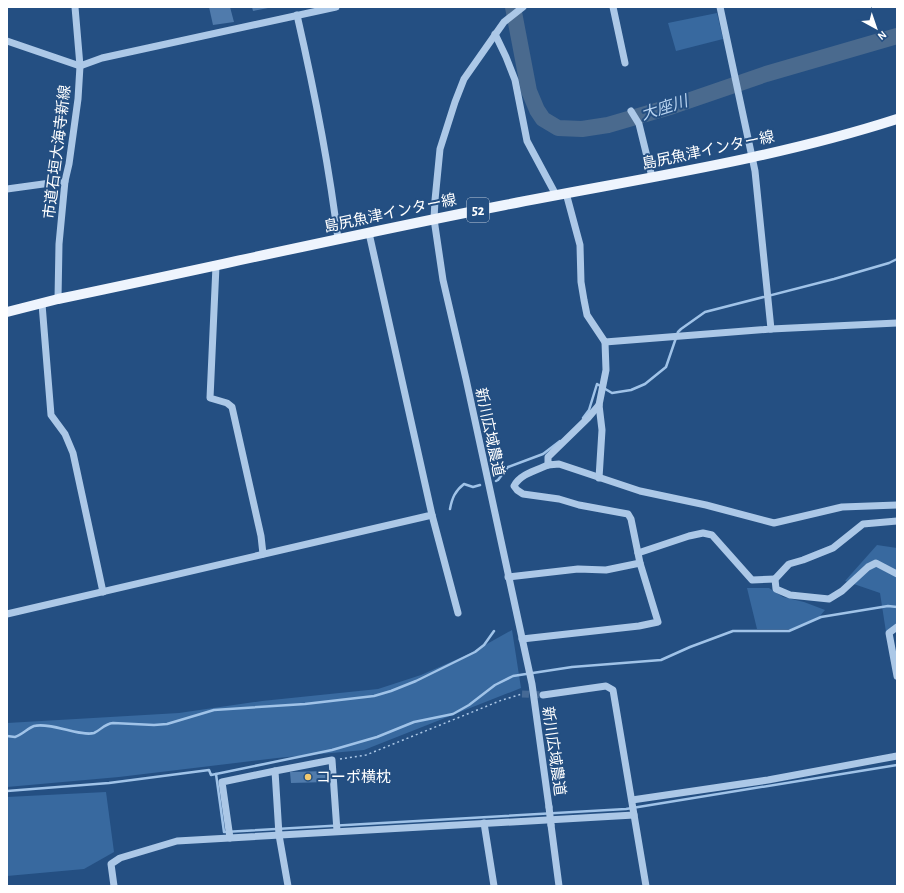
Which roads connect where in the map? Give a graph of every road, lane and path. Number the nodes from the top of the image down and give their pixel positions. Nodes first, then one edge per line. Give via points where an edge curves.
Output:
1 (76, 7) edge
2 (336, 7) edge
3 (523, 7) edge
4 (613, 7) edge
5 (720, 7) edge
6 (297, 15) junction
7 (495, 34) junction
8 (7, 41) edge
9 (625, 63) dead end
10 (80, 66) junction
11 (631, 111) dead end
12 (897, 119) edge
13 (752, 156) junction
14 (652, 177) junction
15 (65, 181) junction
16 (7, 189) edge
17 (561, 194) junction
18 (434, 219) junction
19 (369, 233) junction
20 (338, 239) junction
21 (216, 266) junction
22 (58, 299) junction
23 (42, 304) junction
24 (7, 312) edge
25 (897, 323) edge
26 (771, 329) junction
27 (605, 342) junction
28 (599, 405) junction
29 (548, 465) junction
30 (599, 478) junction
31 (897, 505) edge
32 (432, 515) junction
33 (897, 521) edge
34 (638, 553) junction
35 (263, 554) junction
36 (640, 563) junction
37 (897, 574) edge
38 (508, 577) junction
39 (775, 579) junction
40 (103, 592) junction
41 (458, 612) dead end
42 (7, 614) edge
43 (897, 627) edge
44 (522, 639) junction
45 (897, 676) edge
46 (522, 694) tunnel mouth
47 (543, 694) tunnel mouth
48 (897, 756) edge
49 (332, 760) junction
50 (275, 771) junction
51 (632, 800) junction
52 (634, 814) junction
53 (484, 823) junction
54 (337, 828) junction
55 (279, 832) junction
56 (230, 838) junction
57 (114, 886) edge
58 (288, 886) edge
59 (494, 886) edge
60 (559, 886) edge
61 (646, 886) edge

1 - 10 street, 市道石垣大海寺新線
2 - 6 street
3 - 7 street, 新川広域農道 via 504,22
4 - 9 street
5 - 13 street
6 - 10 street via 102,58
6 - 20 street via 326,156
7 - 17 street via 515,80 527,141
7 - 18 street, 新川広域農道 via 464,79 455,102 440,149
8 - 10 street
10 - 15 street, 市道石垣大海寺新線 via 78,99
11 - 14 street via 639,124
12 - 13 main road, 島尻魚津インター線 / 52 via 816,142
13 - 14 main road, 島尻魚津インター線 / 52
13 - 26 street
14 - 17 main road, 島尻魚津インター線 / 52
15 - 16 street
15 - 22 street, 市道石垣大海寺新線 via 59,244
17 - 18 main road, 島尻魚津インター線 / 52
17 - 27 street via 580,245 581,282 588,315
18 - 19 main road, 島尻魚津インター線 / 52
18 - 38 street, 新川広域農道 via 443,280
19 - 20 main road, 島尻魚津インター線 / 52
19 - 32 street
20 - 21 main road, 島尻魚津インター線 / 52
21 - 22 main road, 島尻魚津インター線 / 52
21 - 35 street via 210,398 232,407
22 - 23 main road, 島尻魚津インター線 / 52
23 - 24 main road, 島尻魚津インター線 / 52
23 - 40 street via 51,415 65,434 73,453
25 - 26 street
26 - 27 street
27 - 28 street via 606,370
28 - 29 street via 548,457
28 - 30 street via 602,430
29 - 30 street via 559,464
29 - 34 street via 522,477 514,486 524,494 628,514
30 - 31 street via 640,491 774,523 842,507
32 - 35 street
32 - 41 street
33 - 39 street via 863,524 833,548 789,564
34 - 36 street
34 - 39 street via 703,533 712,535 752,580
35 - 40 street
36 - 38 street via 606,570 578,569
36 - 44 street via 658,622
37 - 39 street via 876,563 828,599 790,595 776,589
38 - 44 street, 新川広域農道
40 - 42 street
43 - 45 street via 889,632
44 - 60 street, 新川広域農道, bridge via 531,680
46 - 49 path via 366,755
47 - 51 street via 606,686 613,690
48 - 51 street via 768,780
49 - 50 street
49 - 54 street
50 - 55 street
50 - 56 street via 222,782
51 - 52 street
52 - 53 street
52 - 61 street
53 - 54 street
53 - 59 street
54 - 55 street
55 - 56 street
55 - 58 street
56 - 57 street via 177,841 120,858 111,864

